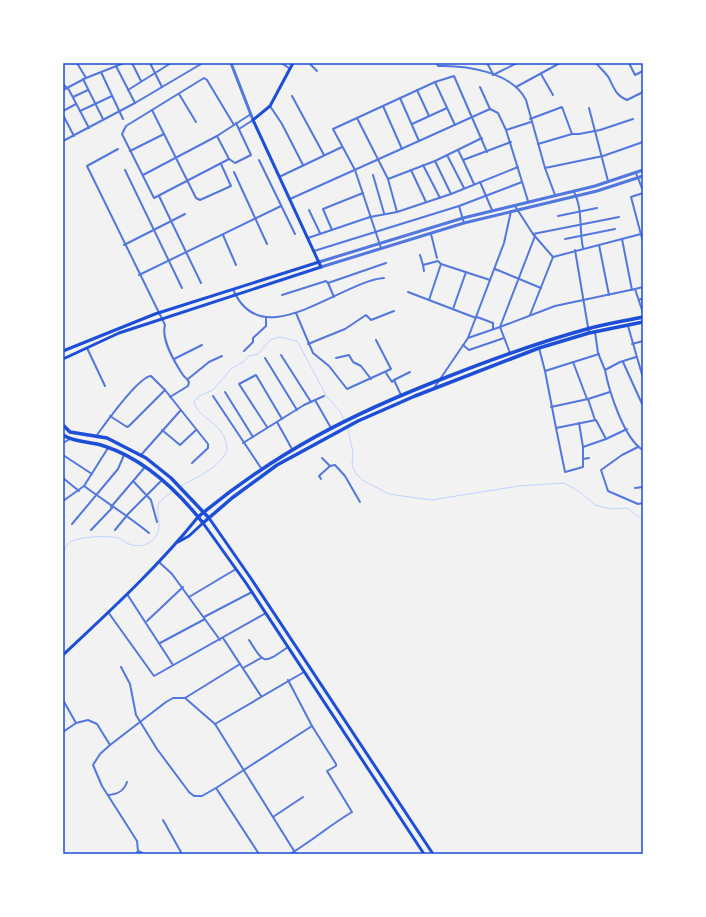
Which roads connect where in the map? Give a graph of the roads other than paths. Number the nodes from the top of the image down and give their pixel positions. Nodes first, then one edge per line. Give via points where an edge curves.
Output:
1 (77, 63) edge
2 (122, 63) edge
3 (132, 63) edge
4 (150, 63) edge
5 (171, 63) edge
6 (231, 63) edge
7 (281, 63) edge
8 (293, 63) edge
9 (309, 63) edge
10 (437, 63) edge
11 (459, 63) edge
12 (487, 63) edge
13 (517, 63) edge
14 (560, 63) edge
15 (596, 63) edge
16 (629, 63) edge
17 (167, 64) edge
18 (201, 64) edge
19 (116, 66) junction
20 (459, 66) junction
21 (289, 68) junction
22 (317, 71) dead end
23 (643, 71) edge
24 (101, 72) junction
25 (154, 73) junction
26 (541, 74) junction
27 (494, 75) junction
28 (84, 79) junction
29 (141, 81) junction
30 (435, 82) junction
31 (63, 84) edge
32 (162, 87) junction
33 (480, 87) dead end
34 (516, 87) junction
35 (66, 89) junction
36 (63, 90) edge
37 (89, 90) junction
38 (128, 90) junction
39 (417, 90) junction
40 (643, 92) edge
41 (179, 94) junction
42 (553, 95) dead end
43 (112, 96) junction
44 (292, 96) dead end
45 (73, 97) junction
46 (400, 98) junction
47 (135, 103) junction
48 (76, 104) junction
49 (96, 104) junction
50 (270, 106) junction
51 (383, 106) junction
52 (447, 108) junction
53 (589, 108) dead end
54 (490, 109) junction
55 (152, 110) junction
56 (63, 111) edge
57 (80, 111) junction
58 (120, 111) junction
59 (251, 114) junction
60 (63, 115) edge
61 (429, 116) junction
62 (472, 116) junction
63 (357, 118) junction
64 (633, 119) dead end
65 (103, 120) junction
66 (123, 120) dead end
67 (253, 120) junction
68 (531, 120) junction
69 (196, 122) dead end
70 (235, 124) junction
71 (412, 124) junction
72 (455, 125) junction
73 (89, 128) junction
74 (239, 129) junction
75 (506, 130) junction
76 (596, 130) junction
77 (164, 134) junction
78 (572, 134) junction
79 (74, 136) junction
80 (216, 136) junction
81 (482, 138) junction
82 (419, 141) junction
83 (63, 142) edge
84 (511, 142) junction
85 (643, 142) edge
86 (538, 144) junction
87 (342, 147) junction
88 (403, 149) junction
89 (118, 150) dead end
90 (458, 150) junction
91 (130, 151) junction
92 (487, 152) junction
93 (324, 155) junction
94 (447, 155) junction
95 (176, 156) junction
96 (603, 156) junction
97 (229, 159) junction
98 (378, 159) junction
99 (259, 160) dead end
100 (464, 160) junction
101 (435, 161) junction
102 (221, 164) junction
103 (303, 165) junction
104 (423, 166) junction
105 (518, 167) junction
106 (544, 168) junction
107 (125, 170) dead end
108 (354, 170) junction
109 (411, 170) junction
110 (643, 170) edge
111 (234, 172) dead end
112 (636, 173) junction
113 (142, 175) junction
114 (372, 175) dead end
115 (643, 176) edge
116 (279, 177) junction
117 (639, 177) junction
118 (388, 179) junction
119 (188, 180) junction
120 (480, 182) junction
121 (522, 182) junction
122 (608, 182) junction
123 (474, 184) junction
124 (464, 188) junction
125 (573, 191) junction
126 (643, 192) edge
127 (363, 193) junction
128 (451, 194) junction
129 (555, 195) junction
130 (159, 196) junction
131 (486, 196) junction
132 (576, 196) junction
133 (440, 198) junction
134 (290, 199) junction
135 (528, 201) junction
136 (426, 202) junction
137 (514, 205) junction
138 (281, 206) junction
139 (459, 206) junction
140 (596, 208) dead end
141 (309, 210) dead end
142 (492, 210) junction
143 (517, 210) junction
144 (512, 211) junction
145 (397, 212) junction
146 (579, 212) junction
147 (384, 213) junction
148 (185, 214) dead end
149 (558, 216) dead end
150 (370, 217) junction
151 (618, 217) dead end
152 (255, 218) junction
153 (463, 218) junction
154 (172, 220) junction
155 (464, 223) junction
156 (582, 224) junction
157 (615, 229) dead end
158 (153, 230) junction
159 (332, 230) junction
160 (375, 231) junction
161 (320, 233) junction
162 (295, 234) dead end
163 (431, 234) junction
164 (640, 234) junction
165 (223, 235) junction
166 (534, 235) junction
167 (401, 236) junction
168 (581, 236) junction
169 (308, 238) junction
170 (565, 239) dead end
171 (622, 239) junction
172 (402, 242) junction
173 (643, 242) edge
174 (379, 243) junction
175 (267, 244) dead end
176 (124, 245) junction
177 (599, 245) junction
178 (381, 248) junction
179 (583, 248) junction
180 (575, 250) junction
181 (314, 251) junction
182 (186, 253) junction
183 (420, 255) dead end
184 (437, 258) dead end
185 (553, 258) junction
186 (168, 261) junction
187 (319, 262) junction
188 (386, 263) dead end
189 (441, 264) junction
190 (236, 265) dead end
191 (423, 266) junction
192 (321, 267) junction
193 (495, 269) junction
194 (424, 271) dead end
195 (466, 272) junction
196 (139, 275) junction
197 (384, 278) dead end
198 (518, 279) junction
199 (490, 280) junction
200 (201, 283) dead end
201 (328, 283) junction
202 (643, 286) edge
203 (182, 288) dead end
204 (233, 288) junction
205 (541, 288) junction
206 (634, 290) junction
207 (408, 292) dead end
208 (235, 293) junction
209 (282, 295) dead end
210 (609, 295) junction
211 (334, 297) junction
212 (643, 298) edge
213 (429, 300) junction
214 (585, 300) junction
215 (639, 300) junction
216 (453, 309) junction
217 (394, 311) dead end
218 (159, 312) junction
219 (643, 312) edge
220 (296, 313) junction
221 (530, 315) junction
222 (266, 317) junction
223 (643, 317) edge
224 (161, 318) junction
225 (476, 318) junction
226 (643, 322) edge
227 (627, 325) junction
228 (500, 327) junction
229 (589, 328) junction
230 (492, 329) junction
231 (595, 332) junction
232 (590, 333) junction
233 (468, 338) junction
234 (504, 338) junction
235 (376, 340) dead end
236 (643, 341) edge
237 (308, 344) junction
238 (632, 344) junction
239 (202, 345) dead end
240 (463, 345) junction
241 (87, 347) junction
242 (539, 348) junction
243 (63, 351) edge
244 (244, 351) dead end
245 (510, 353) junction
246 (281, 354) dead end
247 (599, 354) junction
248 (222, 356) dead end
249 (636, 357) junction
250 (265, 358) dead end
251 (336, 358) dead end
252 (63, 359) edge
253 (174, 359) junction
254 (573, 362) junction
255 (623, 362) junction
256 (605, 370) junction
257 (545, 371) junction
258 (410, 372) dead end
259 (386, 373) junction
260 (643, 378) edge
261 (188, 379) junction
262 (371, 379) junction
263 (394, 380) junction
264 (439, 380) junction
265 (105, 386) dead end
266 (433, 389) junction
267 (165, 390) junction
268 (610, 391) junction
269 (225, 392) dead end
270 (401, 395) junction
271 (213, 396) dead end
272 (324, 396) dead end
273 (170, 397) junction
274 (588, 399) junction
275 (315, 400) junction
276 (311, 402) junction
277 (643, 406) edge
278 (551, 407) junction
279 (297, 410) junction
280 (181, 411) junction
281 (110, 416) junction
282 (282, 419) junction
283 (595, 420) junction
284 (277, 422) junction
285 (579, 423) junction
286 (63, 425) edge
287 (267, 428) junction
288 (331, 428) junction
289 (556, 428) junction
290 (627, 429) junction
291 (162, 430) junction
292 (196, 430) junction
293 (63, 435) edge
294 (97, 436) junction
295 (253, 437) junction
296 (70, 438) junction
297 (606, 439) junction
298 (63, 443) edge
299 (243, 443) junction
300 (109, 447) junction
301 (583, 447) junction
302 (638, 447) junction
303 (292, 449) junction
304 (643, 450) edge
305 (125, 454) junction
306 (63, 455) edge
307 (141, 455) junction
308 (322, 458) dead end
309 (589, 458) dead end
310 (583, 459) junction
311 (192, 463) dead end
312 (145, 466) junction
313 (330, 466) junction
314 (261, 468) junction
315 (92, 474) junction
316 (63, 478) edge
317 (321, 479) dead end
318 (162, 480) junction
319 (133, 481) junction
320 (84, 486) junction
321 (643, 487) edge
322 (635, 488) dead end
323 (79, 491) junction
324 (148, 495) junction
325 (96, 496) junction
326 (63, 501) edge
327 (360, 502) dead end
328 (643, 503) edge
329 (112, 507) junction
330 (204, 512) junction
331 (127, 516) junction
332 (198, 517) junction
333 (209, 518) junction
334 (157, 522) dead end
335 (203, 523) junction
336 (72, 524) dead end
337 (91, 530) dead end
338 (115, 530) dead end
339 (149, 533) dead end
340 (178, 542) junction
341 (159, 562) junction
342 (236, 569) junction
343 (182, 587) junction
344 (252, 592) junction
345 (127, 594) junction
346 (189, 596) junction
347 (108, 612) junction
348 (266, 613) junction
349 (205, 618) junction
350 (146, 621) junction
351 (223, 638) junction
352 (220, 640) junction
353 (249, 640) dead end
354 (160, 643) junction
355 (288, 647) junction
356 (63, 656) edge
357 (261, 658) junction
358 (240, 664) junction
359 (173, 665) junction
360 (122, 667) dead end
361 (243, 668) junction
362 (304, 672) junction
363 (288, 680) junction
364 (261, 696) junction
365 (186, 698) junction
366 (63, 700) edge
367 (141, 722) junction
368 (76, 723) junction
369 (215, 724) junction
370 (312, 726) junction
371 (63, 732) edge
372 (110, 744) junction
373 (245, 770) junction
374 (127, 782) dead end
375 (216, 788) junction
376 (109, 796) junction
377 (303, 797) dead end
378 (273, 817) junction
379 (163, 820) dead end
380 (138, 851) junction
381 (295, 853) edge
382 (136, 854) edge
383 (145, 854) edge
384 (182, 854) edge
385 (259, 854) edge
386 (290, 854) edge
387 (424, 854) edge
388 (433, 854) edge

1 - 28 street
2 - 19 street
3 - 29 street
4 - 25 street
5 - 17 street
6 - 59 street
7 - 21 street
8 - 21 main road
9 - 22 street
10 - 20 street via 438,66
11 - 20 street
12 - 27 street
13 - 27 street
14 - 26 street
15 - 40 street via 621,98 627,100
16 - 23 street via 635,75
17 - 25 street
18 - 32 street
19 - 24 street
19 - 38 street
20 - 27 street via 484,70
21 - 50 main road
24 - 28 street
24 - 43 street
25 - 29 street
25 - 32 street
26 - 34 street
26 - 42 street
27 - 34 street
28 - 35 street
28 - 37 street
29 - 38 street
30 - 39 street
30 - 52 street
30 - 62 street via 455,77
31 - 35 street
32 - 47 street
33 - 54 street
34 - 68 street via 523,93
35 - 36 street
35 - 45 street
37 - 45 street
37 - 49 street
38 - 47 street
39 - 46 street
39 - 61 street
41 - 55 street
41 - 69 street
41 - 70 street via 205,79
43 - 49 street
43 - 58 street
44 - 93 street
45 - 48 street
46 - 51 street
46 - 71 street
47 - 58 street
48 - 56 street
48 - 57 street
49 - 57 street
49 - 65 street
50 - 67 main road
50 - 103 street
51 - 63 street
51 - 88 street
52 - 61 street
52 - 72 street
53 - 76 street
54 - 62 street
54 - 75 street via 498,113
55 - 77 street
55 - 91 street via 123,129 122,134
57 - 73 street
58 - 65 street
58 - 66 street
59 - 67 street
59 - 70 street
60 - 79 street
61 - 71 street
62 - 72 street
62 - 81 street
63 - 87 street via 333,129
63 - 98 street
64 - 76 street
65 - 73 street
67 - 74 street
67 - 116 main road
68 - 75 street
68 - 78 street via 562,107
68 - 86 street
70 - 74 street
70 - 80 street
71 - 82 street
72 - 82 street
73 - 79 street
74 - 97 street via 251,155 235,164
75 - 84 street
76 - 78 street
76 - 96 street
77 - 91 street
77 - 95 street
78 - 86 street
79 - 83 street
80 - 95 street
80 - 97 street
81 - 90 street
81 - 92 street
82 - 88 street
84 - 92 street
84 - 105 street
85 - 96 street
86 - 106 street
87 - 93 street
87 - 108 street
88 - 98 street
89 - 176 street via 87,166
90 - 94 street
90 - 100 street
91 - 113 street
92 - 100 street
93 - 103 street
94 - 101 street
94 - 124 street
95 - 113 street
95 - 119 street
96 - 106 street
96 - 122 street
97 - 102 street
98 - 108 street
98 - 118 street
99 - 138 street
100 - 123 street
101 - 104 street
101 - 128 street
102 - 119 street
102 - 119 street via 231,186 200,200 196,198
103 - 116 street
104 - 109 street
104 - 133 street
105 - 120 street
105 - 121 street
106 - 129 street
107 - 158 street
108 - 127 street
108 - 134 street
109 - 118 street
109 - 136 street
110 - 112 street
111 - 152 street
112 - 117 street
112 - 122 street
113 - 130 street via 153,197
114 - 147 street
115 - 117 street
116 - 134 main road
117 - 126 street
117 - 132 street
118 - 145 street
119 - 130 street
120 - 123 street
120 - 131 street
121 - 131 street
121 - 135 street
122 - 125 street
123 - 124 street
124 - 128 street
125 - 129 street
125 - 132 street
126 - 164 street via 631,198
127 - 150 street
127 - 159 street via 323,209
128 - 133 street
129 - 135 street
130 - 154 street
131 - 139 street
131 - 142 street
132 - 143 street
132 - 146 street
133 - 136 street
134 - 169 main road
135 - 137 street
136 - 145 street
137 - 142 street
137 - 143 street
138 - 152 street
138 - 162 street
139 - 153 street
139 - 160 street
140 - 146 street
141 - 161 street
142 - 153 street
143 - 144 street
143 - 166 street
144 - 155 street
144 - 193 street
145 - 147 street
146 - 149 street
146 - 156 street
147 - 150 street
148 - 154 street
150 - 159 street
150 - 160 street
151 - 156 street
152 - 165 street
152 - 175 street
153 - 155 street
153 - 167 street
154 - 158 street
154 - 182 street
155 - 163 street
156 - 166 street
156 - 168 street
157 - 168 street
158 - 176 street
158 - 186 street
159 - 161 street
160 - 174 street
160 - 181 street
161 - 169 street
163 - 172 street
163 - 184 street
164 - 171 street
164 - 173 street
165 - 182 street
165 - 190 street
166 - 185 street
166 - 198 street
167 - 172 street
167 - 174 street
168 - 170 street
168 - 179 street
169 - 181 main road
171 - 177 street
171 - 206 street
172 - 178 street
174 - 178 street
174 - 187 street
176 - 196 street
177 - 179 street
177 - 210 street
178 - 192 street
179 - 180 street
180 - 185 street
180 - 214 street
181 - 187 main road
182 - 186 street
182 - 200 street
183 - 191 street
185 - 205 street
186 - 196 street
186 - 203 street
187 - 192 main road
187 - 204 main road
188 - 201 street
189 - 191 street via 438,262
189 - 195 street
189 - 213 street
191 - 194 street
192 - 208 main road
193 - 198 street
193 - 199 street
195 - 199 street
195 - 216 street
196 - 218 street
197 - 211 street
198 - 205 street
198 - 228 street
199 - 225 street
201 - 209 street via 326,280
201 - 211 street
202 - 206 street
204 - 208 street
204 - 218 main road
205 - 221 street
206 - 210 street
206 - 215 street
207 - 213 street
208 - 222 street via 253,314
208 - 224 main road
210 - 214 street
211 - 220 street
212 - 215 street
213 - 216 street
214 - 221 street via 555,306
214 - 229 street
215 - 219 street
216 - 225 street
217 - 237 street via 371,320 366,315 341,331
218 - 224 street
218 - 243 main road
220 - 222 street
220 - 237 street
221 - 228 street
222 - 244 street via 266,326
223 - 229 main road
224 - 241 main road
224 - 253 street via 164,325 163,334
225 - 230 street via 493,324
225 - 233 street
226 - 227 main road
227 - 231 main road
227 - 238 street
228 - 230 street
228 - 234 street
229 - 232 street
229 - 245 main road
230 - 233 street
231 - 232 main road
231 - 247 street
232 - 242 main road
233 - 240 street
234 - 240 street via 469,350
234 - 245 street
235 - 259 street via 391,369
236 - 238 street
237 - 262 street via 313,353 329,366 347,389
238 - 249 street
239 - 253 street
240 - 264 street
241 - 252 main road
241 - 265 street
242 - 257 street
242 - 266 main road
245 - 264 main road
246 - 276 street
247 - 254 street
247 - 256 street
248 - 261 street via 209,362
249 - 255 street
249 - 260 street
250 - 279 street
251 - 262 street via 349,355
253 - 261 street via 184,377
254 - 257 street
254 - 274 street
255 - 256 street
255 - 277 street
256 - 268 street
257 - 278 street
258 - 263 street
259 - 262 street
259 - 263 street via 392,382
261 - 273 street via 188,386
263 - 270 street
264 - 266 street
264 - 270 main road
266 - 333 main road via 358,421 277,464
267 - 273 street
267 - 281 street via 129,426
267 - 281 street via 151,376 147,377
268 - 274 street
268 - 290 street
269 - 295 street
270 - 288 main road
271 - 299 street
272 - 275 street
273 - 280 street
274 - 278 street
274 - 283 street
275 - 276 street
275 - 288 street
276 - 279 street
278 - 289 street
279 - 282 street
280 - 291 street
280 - 292 street
281 - 294 street
282 - 284 street
282 - 287 street via 256,375 239,384
283 - 285 street
283 - 297 street
284 - 287 street
284 - 303 street
285 - 289 street
285 - 301 street
286 - 294 main road via 70,432
287 - 295 street
288 - 303 main road
289 - 310 street via 565,472 583,467
290 - 297 street
290 - 302 street
291 - 292 street via 180,445
291 - 307 street
292 - 311 street via 209,446
293 - 296 main road
294 - 307 main road via 128,447
295 - 299 street
296 - 298 street
296 - 300 main road
297 - 301 street
299 - 314 street
300 - 305 main road
300 - 315 street
301 - 310 street
302 - 304 street
302 - 328 street via 601,470 608,491 638,504
303 - 314 main road
305 - 312 main road
305 - 325 street via 118,469
306 - 315 street
307 - 330 main road via 178,485
308 - 313 street
309 - 310 street
312 - 318 main road
312 - 319 street
313 - 317 street via 319,476
313 - 327 street via 335,465 339,468
314 - 330 main road
315 - 320 street
316 - 323 street
318 - 324 street
318 - 332 main road
319 - 324 street
319 - 329 street
320 - 323 street
320 - 325 street
321 - 322 street
323 - 326 street
324 - 331 street
324 - 334 street
325 - 329 street
325 - 336 street
329 - 331 street
329 - 337 street
330 - 332 main road
330 - 333 main road
331 - 338 street
331 - 339 street
332 - 335 main road
332 - 340 main road
333 - 335 main road
333 - 388 main road
335 - 340 main road
335 - 342 main road
340 - 341 main road
341 - 343 street
341 - 345 main road
342 - 344 main road
342 - 346 street
343 - 346 street
343 - 350 street
344 - 348 main road
344 - 349 street
345 - 347 main road
345 - 350 street
346 - 349 street
347 - 356 main road
347 - 359 street via 154,676
348 - 351 street
348 - 355 main road
349 - 352 street
349 - 354 street
350 - 354 street
351 - 352 street
351 - 358 street
352 - 359 street
353 - 357 street
354 - 359 street
355 - 357 street via 268,660
355 - 362 main road
357 - 361 street
358 - 361 street
358 - 365 street
360 - 367 street via 130,684 135,712
361 - 364 street
362 - 363 street
362 - 387 main road
363 - 364 street
363 - 370 street
364 - 369 street
365 - 367 street via 173,698
365 - 369 street
366 - 368 street
367 - 372 street
367 - 375 street via 157,749 189,792 197,797
368 - 371 street
368 - 372 street via 93,721 103,730
369 - 373 street
370 - 373 street
370 - 381 street via 336,764 327,771 352,812 330,825
372 - 376 street via 93,765
373 - 375 street
373 - 378 street
374 - 376 street via 123,790
375 - 385 street
376 - 380 street via 137,841
377 - 378 street
378 - 381 street
379 - 384 street
380 - 382 street
380 - 383 street
381 - 386 street

